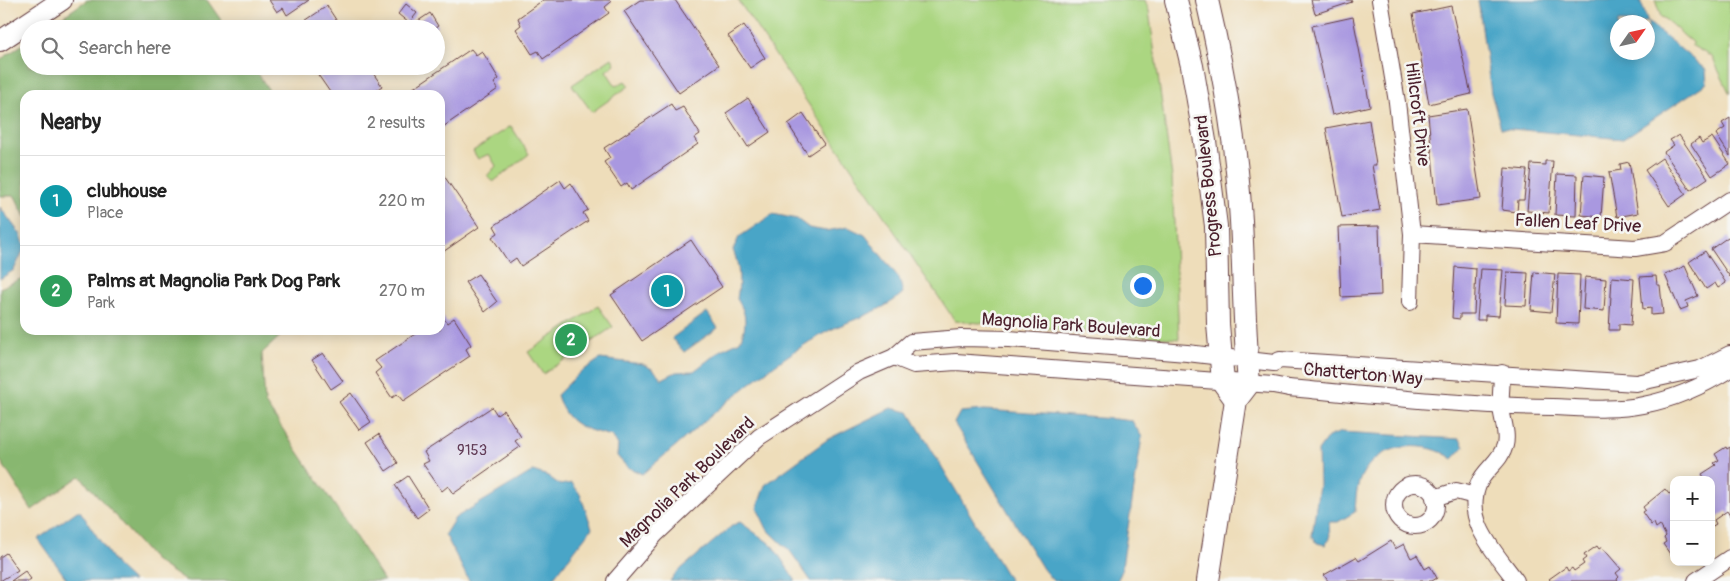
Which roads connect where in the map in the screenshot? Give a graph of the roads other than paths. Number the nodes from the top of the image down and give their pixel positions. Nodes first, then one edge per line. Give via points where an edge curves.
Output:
1 (62, 0) edge
2 (1176, 0) edge
3 (1207, 0) edge
4 (1380, 0) edge
5 (32, 20) edge
6 (20, 28) edge
7 (0, 41) edge
8 (1730, 200) edge
9 (1412, 234) junction
10 (1410, 302) dead end
11 (1730, 354) edge
12 (1221, 356) junction
13 (894, 357) junction
14 (1247, 360) junction
15 (1730, 369) edge
16 (1502, 373) junction
17 (1223, 382) junction
18 (1243, 391) junction
19 (1500, 406) junction
20 (1475, 496) junction
21 (1434, 498) dead end
22 (1730, 558) edge
23 (616, 581) edge
24 (1208, 581) edge
25 (1516, 581) edge
26 (1696, 581) edge

1 - 5 street
2 - 12 main road, Progress Boulevard via 1192,66 1216,226
3 - 14 main road, Progress Boulevard via 1234,136
4 - 9 street, Hillcroft Drive via 1397,102
6 - 7 street
8 - 9 street, Fallen Leaf Drive via 1665,243 1652,247
9 - 10 street, Hillcroft Drive
11 - 16 street, Chatterton Way via 1700,369 1636,383
12 - 13 street, Magnolia Park Boulevard via 960,338 911,342
12 - 14 street, Magnolia Park Boulevard
12 - 17 main road, Progress Boulevard
13 - 17 street via 914,365 956,362
13 - 23 street, Magnolia Park Boulevard via 859,372 759,437 655,535
14 - 16 street, Chatterton Way
14 - 18 main road, Progress Boulevard
15 - 19 street, Chatterton Way via 1677,396 1614,410
16 - 19 street
17 - 18 main road
18 - 19 street, Chatterton Way
18 - 24 main road, Progress Boulevard
19 - 20 street via 1506,443 1497,462 1479,482
20 - 21 street via 1456,491
20 - 25 street via 1474,517 1482,534
22 - 26 street

